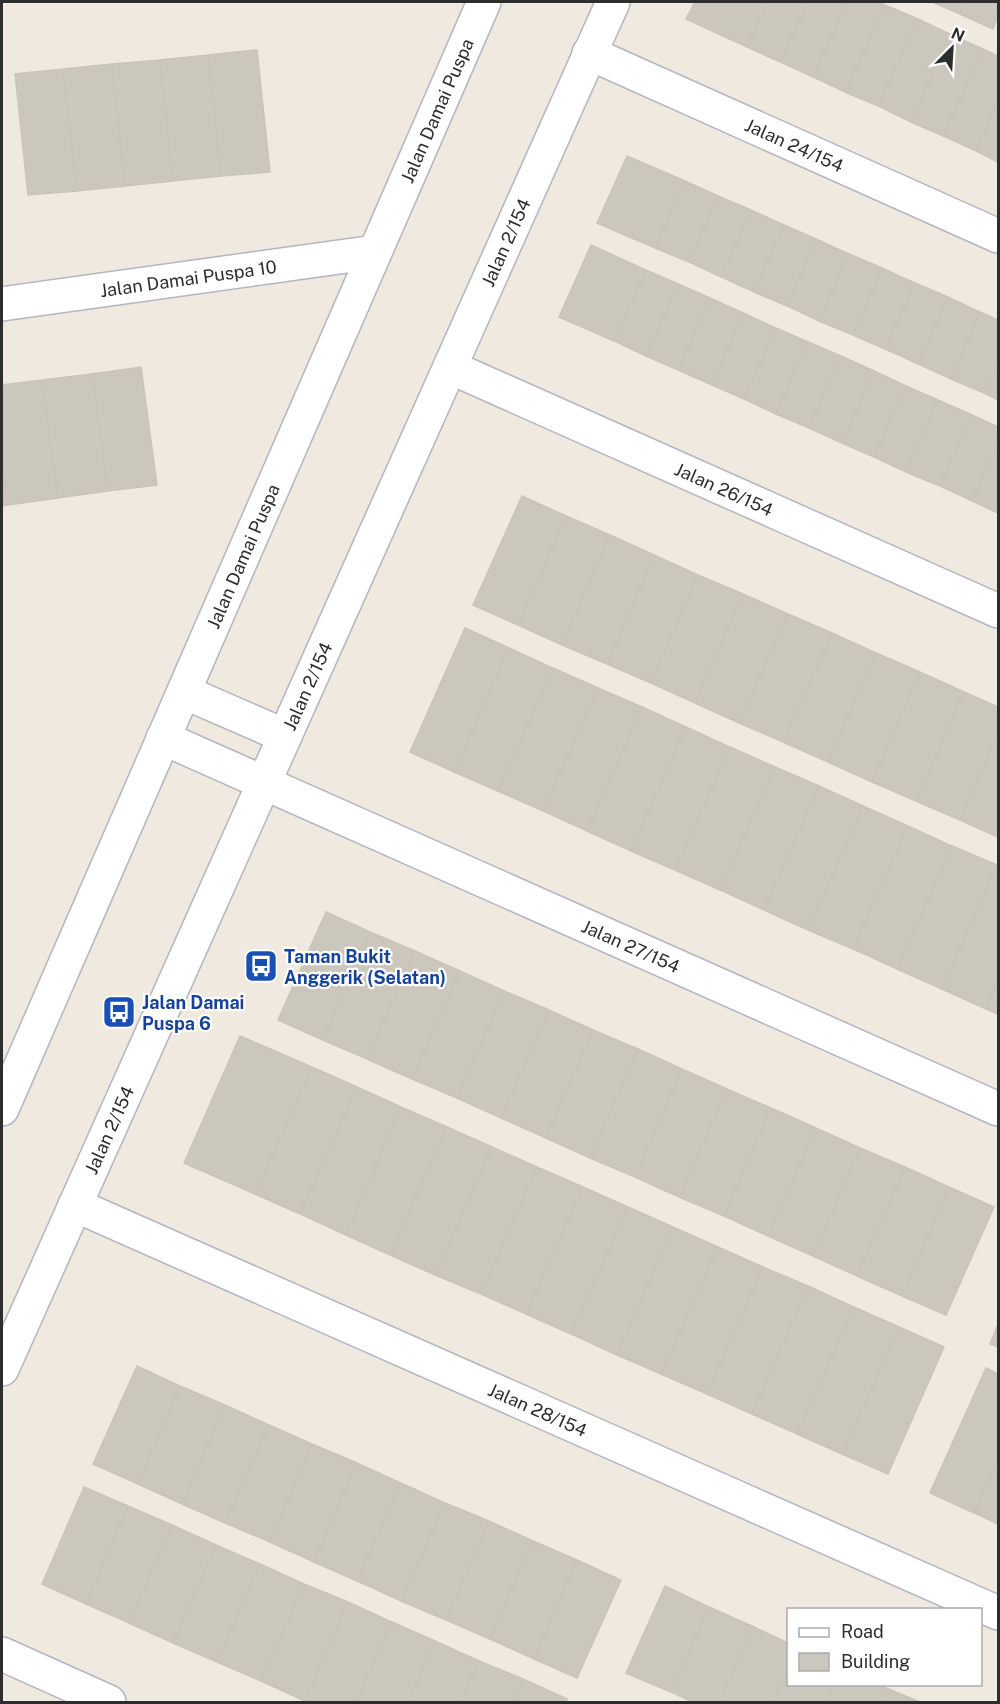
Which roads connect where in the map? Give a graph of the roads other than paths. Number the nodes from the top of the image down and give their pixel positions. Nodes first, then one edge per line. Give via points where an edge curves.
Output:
1 (484, 2) edge
2 (613, 2) edge
3 (589, 53) junction
4 (999, 236) edge
5 (375, 252) junction
6 (2, 304) edge
7 (450, 367) junction
8 (999, 611) edge
9 (184, 692) junction
10 (285, 736) junction
11 (163, 738) junction
12 (264, 782) junction
13 (5, 1090) edge
14 (999, 1109) edge
15 (75, 1205) junction
16 (2, 1369) edge
17 (999, 1613) edge
18 (2, 1654) edge
19 (108, 1702) edge

1 - 5 street, Jalan Damai Puspa
2 - 3 street, Jalan 2/154
3 - 4 street, Jalan 24/154
3 - 7 street, Jalan 2/154
5 - 6 street, Jalan Damai Puspa 10
5 - 9 street, Jalan Damai Puspa
7 - 8 street, Jalan 26/154
7 - 10 street, Jalan 2/154
9 - 10 street
9 - 11 street, Jalan Damai Puspa
10 - 12 street, Jalan 2/154
11 - 12 street, Jalan 27/154
11 - 13 street, Jalan Damai Puspa
12 - 14 street, Jalan 27/154
12 - 15 street, Jalan 2/154
15 - 16 street, Jalan 2/154
15 - 17 street, Jalan 28/154
18 - 19 street

